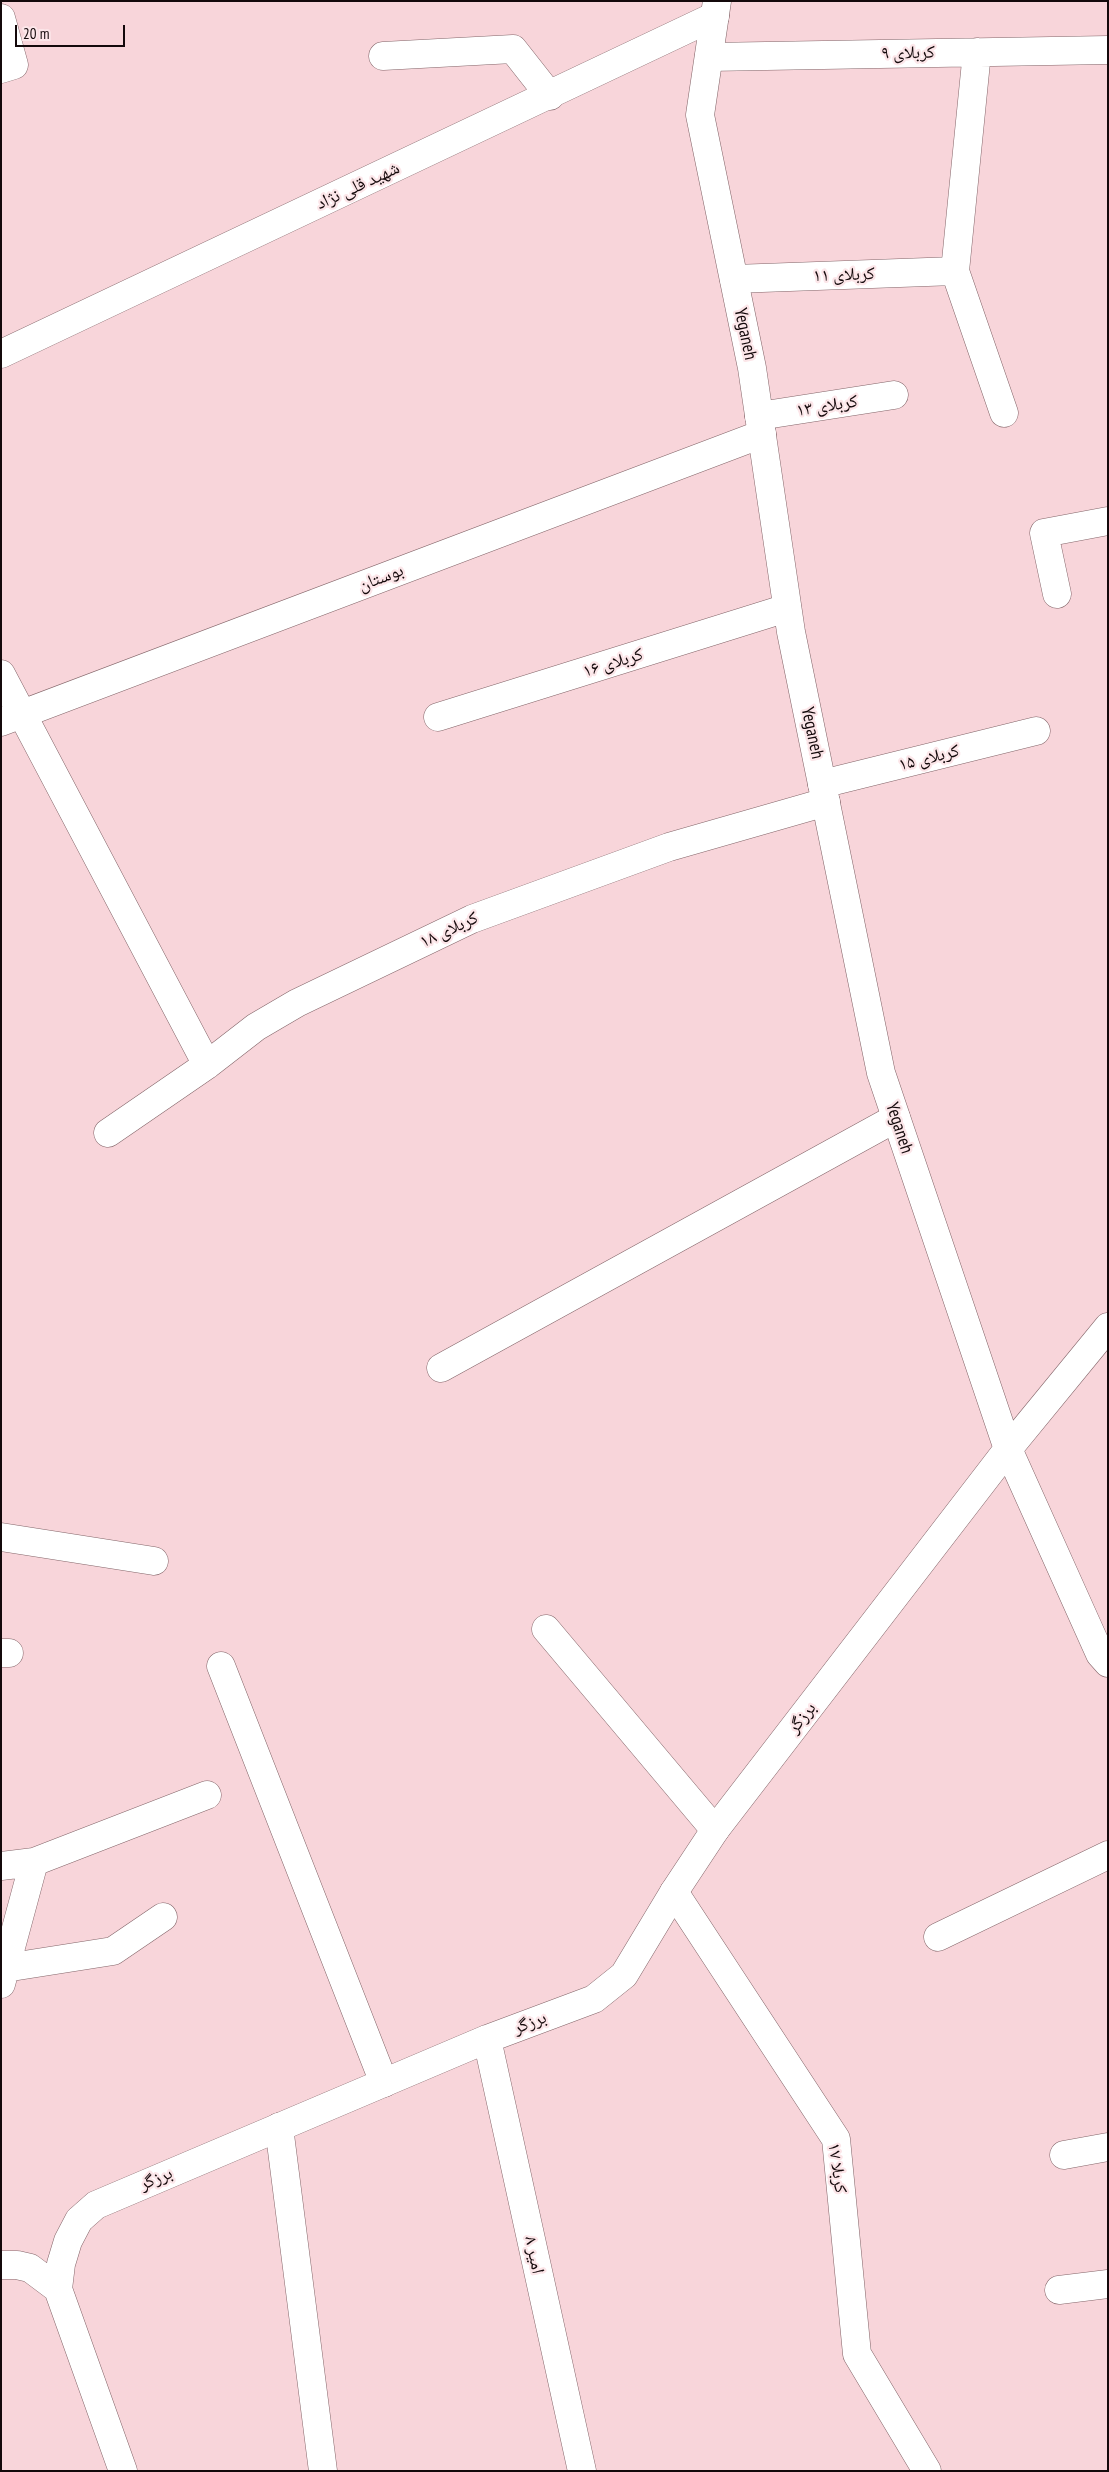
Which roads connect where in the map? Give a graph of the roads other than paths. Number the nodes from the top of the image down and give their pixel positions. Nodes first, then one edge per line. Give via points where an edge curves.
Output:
1 (716, 9) edge
2 (1, 18) edge
3 (1108, 50) edge
4 (977, 52) junction
5 (383, 56) dead end
6 (709, 57) junction
7 (1, 69) edge
8 (550, 96) junction
9 (954, 271) junction
10 (734, 279) junction
11 (1, 354) edge
12 (894, 396) dead end
13 (1004, 414) dead end
14 (760, 425) junction
15 (1108, 521) edge
16 (1057, 594) dead end
17 (787, 608) junction
18 (1, 674) edge
19 (438, 717) dead end
20 (12, 718) edge
21 (1036, 731) dead end
22 (824, 793) junction
23 (208, 1065) junction
24 (896, 1118) junction
25 (108, 1134) dead end
26 (1108, 1327) edge
27 (441, 1368) dead end
28 (1008, 1449) junction
29 (1, 1537) edge
30 (154, 1561) dead end
31 (546, 1628) dead end
32 (1105, 1655) edge
33 (220, 1666) dead end
34 (207, 1795) dead end
35 (716, 1830) junction
36 (1108, 1855) edge
37 (34, 1862) junction
38 (1, 1866) edge
39 (674, 1892) junction
40 (163, 1917) dead end
41 (938, 1937) dead end
42 (3, 1976) edge
43 (487, 2039) junction
44 (384, 2083) junction
45 (279, 2127) junction
46 (1108, 2147) edge
47 (1064, 2155) dead end
48 (1, 2265) edge
49 (1108, 2284) edge
50 (58, 2289) junction
51 (1060, 2290) dead end
52 (123, 2471) edge
53 (323, 2471) edge
54 (582, 2471) edge
55 (927, 2471) edge

1 - 6 street, Yeganeh
1 - 8 street, شهید قلی نژاد
2 - 7 street via 14,65
3 - 4 street, کربلای ۹
4 - 6 street, کربلای ۹
4 - 9 street
5 - 8 street via 512,50
6 - 10 street, Yeganeh via 700,115
8 - 11 street, شهید قلی نژاد
9 - 10 street, کربلای ۱۱
9 - 13 street
10 - 14 street, Yeganeh
12 - 14 street, کربلای ۱۳
14 - 17 street, Yeganeh
14 - 20 street, بوستان
15 - 16 street via 1044,533
17 - 19 street, کربلای ۱۶
17 - 22 street, Yeganeh
18 - 20 street
20 - 23 street
21 - 22 street, کربلای ۱۵
22 - 23 street, کربلای ۱۸ via 472,919 298,1003 256,1027
22 - 24 street, Yeganeh via 881,1074
23 - 25 street, کربلای ۱۸
24 - 27 street
24 - 28 street, Yeganeh
26 - 28 street, برزگر
28 - 32 street, Yeganeh
28 - 35 street, برزگر
29 - 30 street
31 - 35 street
33 - 44 street
34 - 37 street
35 - 39 street, برزگر
36 - 41 street
37 - 38 street
37 - 42 street
39 - 43 street, برزگر via 624,1975 611,1986 594,1999
39 - 55 street, کربلا ۱۷ via 836,2139 857,2354
40 - 42 street via 113,1951
43 - 44 street, برزگر
43 - 54 street, امیر ۸
44 - 45 street, برزگر
45 - 50 street, برزگر via 96,2205 79,2220 68,2241
45 - 53 street
46 - 47 street
48 - 50 street via 30,2268
49 - 51 street
50 - 52 street, برزگر

